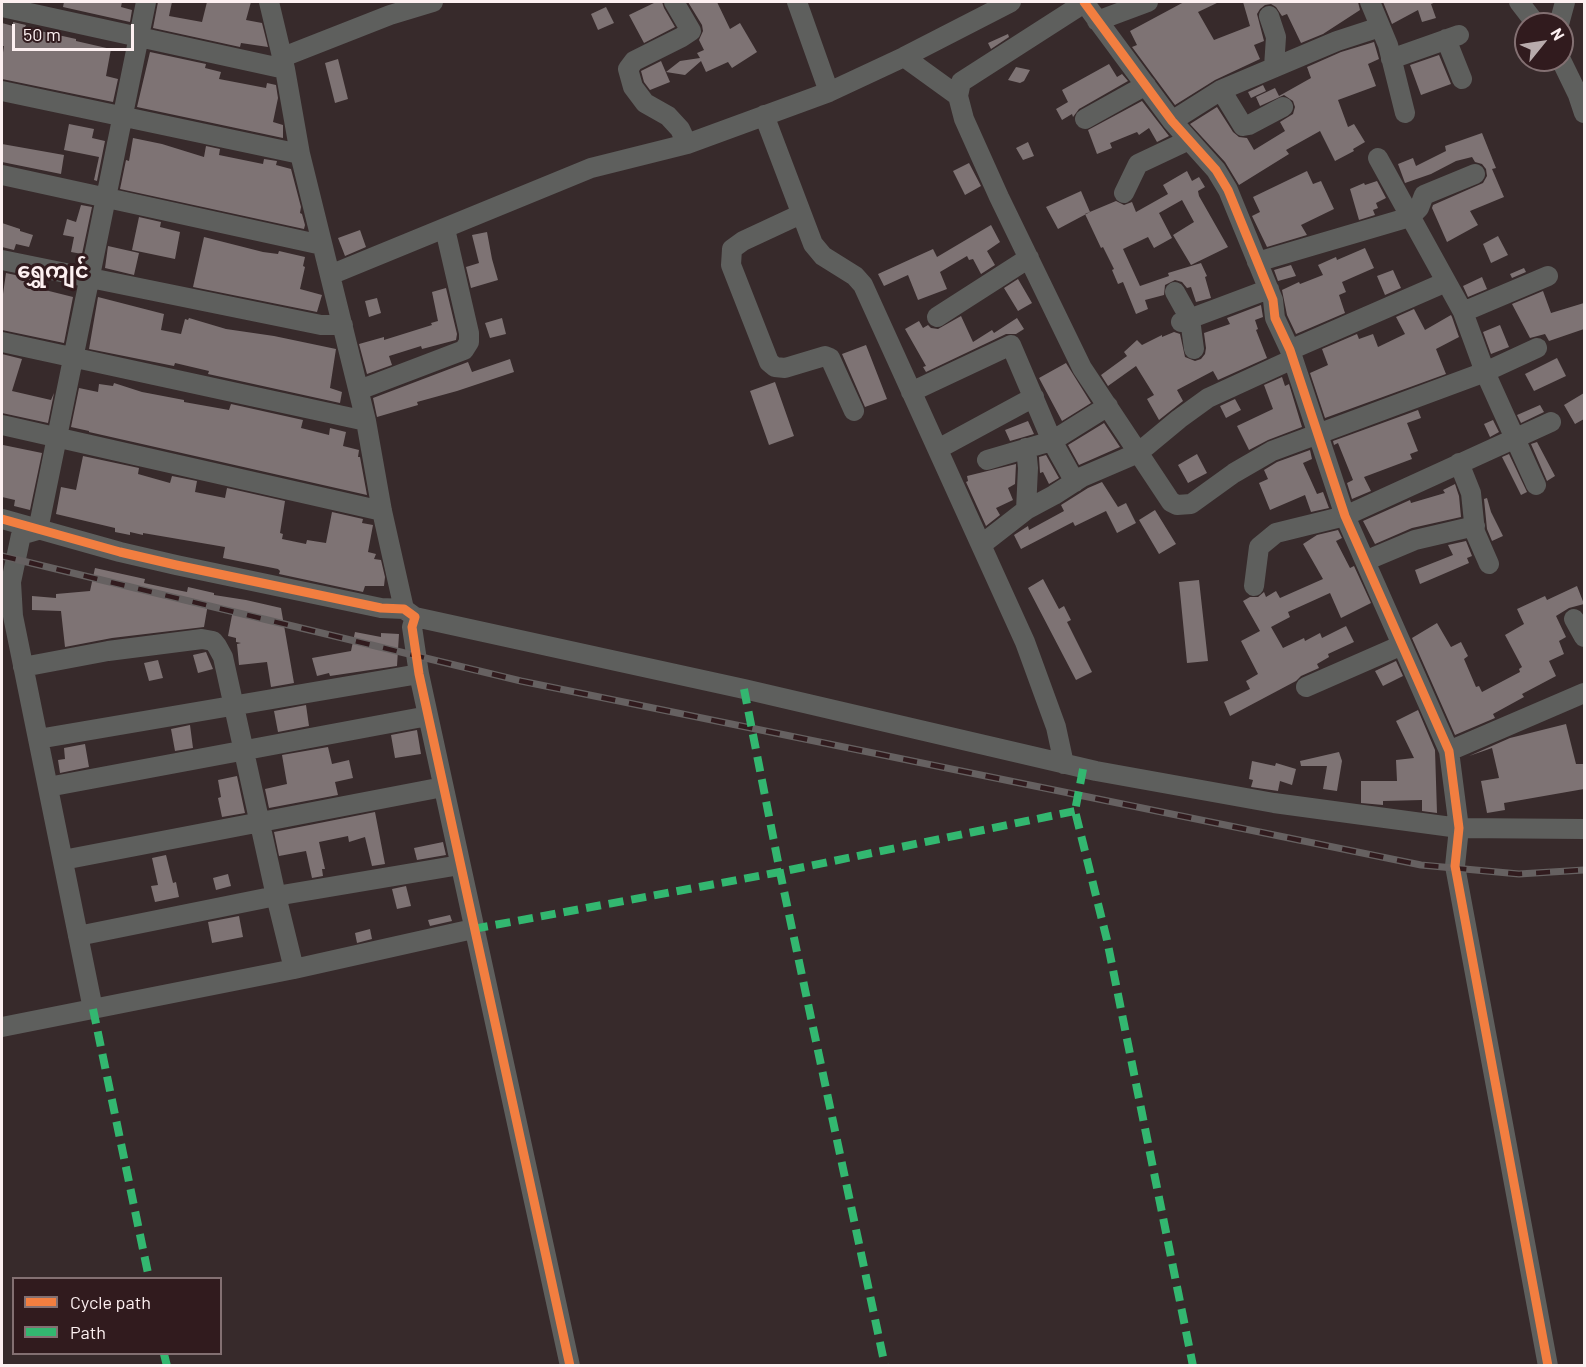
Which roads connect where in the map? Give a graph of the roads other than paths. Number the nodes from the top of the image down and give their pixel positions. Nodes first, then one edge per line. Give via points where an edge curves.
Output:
1 (146, 2) edge
2 (269, 2) edge
3 (433, 2) edge
4 (674, 2) edge
5 (797, 2) edge
6 (1011, 2) edge
7 (1084, 2) edge
8 (1148, 2) edge
9 (1370, 2) edge
10 (2, 7) edge
11 (1269, 16) dead end
12 (1097, 21) junction
13 (1380, 27) junction
14 (138, 38) junction
15 (904, 57) junction
16 (1391, 59) junction
17 (284, 63) junction
18 (1274, 67) junction
19 (1572, 72) edge
20 (1462, 78) dead end
21 (1146, 85) junction
22 (1221, 90) junction
23 (2, 91) edge
24 (829, 92) junction
25 (958, 96) junction
26 (1283, 107) dead end
27 (1405, 112) dead end
28 (1584, 113) edge
29 (123, 115) junction
30 (764, 115) junction
31 (1085, 119) dead end
32 (1172, 120) junction
33 (1189, 140) junction
34 (687, 144) junction
35 (300, 154) junction
36 (1378, 158) dead end
37 (1475, 174) dead end
38 (2, 175) edge
39 (1124, 193) dead end
40 (105, 198) junction
41 (801, 214) junction
42 (1410, 217) junction
43 (445, 229) junction
44 (322, 245) junction
45 (1029, 258) junction
46 (2, 260) edge
47 (1257, 262) junction
48 (330, 275) junction
49 (1548, 276) dead end
50 (90, 277) junction
51 (1446, 282) junction
52 (1269, 289) junction
53 (1175, 292) dead end
54 (1463, 312) junction
55 (937, 317) dead end
56 (1186, 320) junction
57 (343, 325) junction
58 (2, 342) edge
59 (1537, 348) dead end
60 (1194, 349) dead end
61 (1291, 354) junction
62 (74, 357) junction
63 (1485, 372) junction
64 (359, 390) junction
65 (911, 392) junction
66 (1034, 397) junction
67 (1108, 406) junction
68 (854, 411) dead end
69 (366, 421) junction
70 (1551, 422) dead end
71 (2, 425) edge
72 (1317, 433) junction
73 (56, 437) junction
74 (1515, 439) junction
75 (1052, 441) junction
76 (938, 448) junction
77 (1026, 448) junction
78 (1138, 453) junction
79 (987, 460) dead end
80 (1460, 463) junction
81 (1210, 471) dead end
82 (1234, 473) junction
83 (1075, 482) junction
84 (1536, 485) dead end
85 (1026, 510) junction
86 (382, 511) junction
87 (1345, 516) junction
88 (2, 519) edge
89 (1475, 526) junction
90 (38, 530) junction
91 (981, 544) junction
92 (1365, 561) junction
93 (1490, 564) dead end
94 (1254, 586) dead end
95 (410, 613) junction
96 (1574, 620) dead end
97 (1584, 637) edge
98 (1402, 645) junction
99 (23, 667) junction
100 (419, 674) junction
101 (1306, 687) dead end
102 (1584, 693) edge
103 (233, 706) junction
104 (428, 716) junction
105 (38, 739) junction
106 (243, 750) junction
107 (1449, 751) junction
108 (1064, 764) junction
109 (48, 787) junction
110 (443, 787) junction
111 (259, 822) junction
112 (1459, 828) junction
113 (1584, 829) edge
114 (63, 860) junction
115 (460, 865) junction
116 (276, 896) junction
117 (473, 930) junction
118 (78, 936) junction
119 (294, 969) junction
120 (93, 1009) junction
121 (2, 1027) edge
122 (570, 1365) edge
123 (1548, 1365) edge

1 - 14 street
2 - 17 street
3 - 17 street via 390,15
4 - 34 street via 691,31 634,61 628,69 633,87 645,103 668,116
5 - 24 street
6 - 15 street
7 - 12 street
7 - 25 street via 961,82
8 - 12 street
9 - 13 street
10 - 14 street
11 - 18 street via 1276,37
12 - 21 street
13 - 16 street
13 - 18 street
14 - 17 street
14 - 29 street
15 - 24 street
15 - 25 street
16 - 20 street via 1452,37
16 - 27 street
17 - 35 street
18 - 22 street
19 - 28 street
21 - 31 street
21 - 32 street
22 - 26 street via 1243,126
22 - 32 street
23 - 29 street
24 - 30 street
25 - 45 street via 964,119
29 - 35 street
29 - 40 street
30 - 34 street
30 - 41 street
32 - 33 street
33 - 39 street via 1138,164
33 - 47 street via 1228,190
34 - 43 street via 591,168
35 - 44 street
36 - 42 street
37 - 42 street via 1424,195
38 - 40 street
40 - 44 street
40 - 50 street
41 - 65 street via 813,244 823,256 863,285
41 - 68 street via 732,249 731,265 769,362 785,368 816,358 830,358
42 - 47 street
42 - 51 street
43 - 48 street
43 - 64 street via 469,342 464,350
44 - 48 street
45 - 55 street
45 - 67 street via 1082,368
46 - 50 street
47 - 52 street
48 - 57 street
49 - 54 street
50 - 57 street via 321,325
50 - 62 street
51 - 54 street
51 - 61 street
52 - 56 street
52 - 61 street via 1275,318
53 - 56 street
54 - 63 street
56 - 60 street
57 - 64 street
58 - 62 street
59 - 63 street
61 - 72 street
61 - 78 street via 1208,398
62 - 69 street
62 - 73 street
63 - 72 street
63 - 74 street
64 - 69 street
65 - 66 street via 1011,345
65 - 76 street
66 - 75 street
66 - 76 street
67 - 75 street
67 - 78 street
69 - 86 street
70 - 74 street
71 - 73 street
72 - 82 street via 1272,450
72 - 87 street
73 - 86 street
73 - 90 street
74 - 80 street
74 - 84 street
75 - 77 street
75 - 83 street
76 - 91 street
77 - 79 street
77 - 85 street
78 - 82 street via 1177,505 1191,504
78 - 83 street
80 - 87 street
80 - 89 street via 1471,493
81 - 82 street
83 - 85 street
85 - 91 street
86 - 95 street
87 - 92 street
87 - 94 street via 1276,533 1259,547
88 - 90 street
89 - 92 street via 1414,540
89 - 93 street
90 - 95 street via 176,565
90 - 99 street via 21,535 11,582
91 - 108 street via 1025,642 1056,728
92 - 98 street
95 - 100 street
95 - 108 street
96 - 97 street
98 - 101 street
98 - 107 street
99 - 103 street via 108,651 202,639 213,641 223,657
99 - 105 street
100 - 103 street
100 - 104 street
102 - 107 street
103 - 105 street
103 - 106 street
104 - 106 street
104 - 110 street
105 - 109 street
106 - 109 street
106 - 111 street
107 - 112 street
108 - 112 street via 1274,803
109 - 114 street
110 - 111 street
110 - 115 street
111 - 114 street
111 - 116 street
112 - 113 street
112 - 123 street via 1455,866
114 - 118 street
115 - 116 street
115 - 117 street
116 - 118 street
116 - 119 street
117 - 119 street
117 - 122 street
118 - 120 street
119 - 120 street
120 - 121 street

